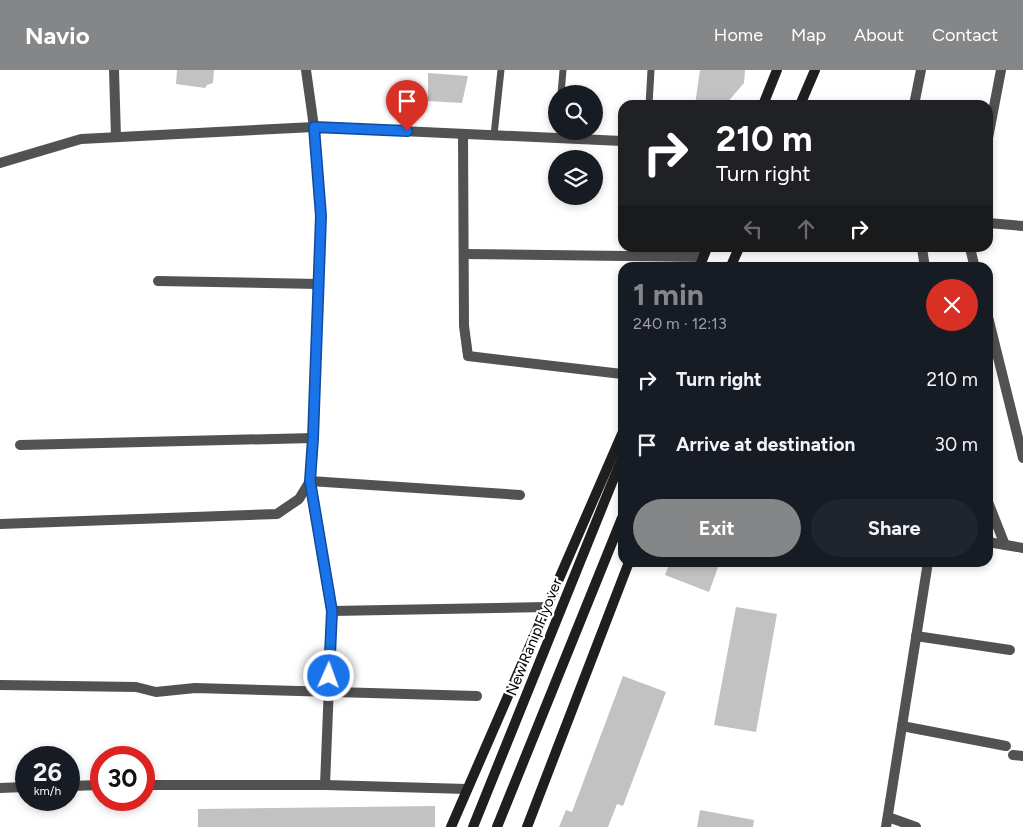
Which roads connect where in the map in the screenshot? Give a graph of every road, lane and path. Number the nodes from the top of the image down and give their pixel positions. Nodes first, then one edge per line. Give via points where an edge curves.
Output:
1 (114, 70) edge
2 (306, 70) edge
3 (501, 70) edge
4 (563, 70) edge
5 (651, 70) edge
6 (777, 70) edge
7 (815, 70) edge
8 (921, 70) edge
9 (1001, 70) edge
10 (562, 85) edge
11 (649, 100) edge
12 (765, 100) edge
13 (802, 100) edge
14 (915, 100) edge
15 (993, 112) edge
16 (314, 127) junction
17 (463, 134) junction
18 (494, 135) junction
19 (116, 137) junction
20 (618, 141) edge
21 (0, 162) edge
22 (993, 223) edge
23 (1023, 226) edge
24 (705, 252) edge
25 (464, 254) junction
26 (158, 281) dead end
27 (319, 284) junction
28 (993, 337) edge
29 (618, 374) edge
30 (313, 438) junction
31 (618, 443) edge
32 (20, 445) dead end
33 (1023, 458) edge
34 (618, 468) edge
35 (310, 481) junction
36 (520, 495) dead end
37 (993, 515) edge
38 (0, 524) edge
39 (618, 528) edge
40 (993, 543) edge
41 (1005, 545) junction
42 (1023, 548) edge
43 (627, 567) edge
44 (927, 567) edge
45 (547, 607) junction
46 (332, 611) junction
47 (916, 636) junction
48 (1010, 650) dead end
49 (0, 685) edge
50 (328, 692) junction
51 (476, 696) dead end
52 (902, 726) junction
53 (1006, 746) dead end
54 (155, 785) edge
55 (324, 785) junction
56 (15, 787) edge
57 (0, 788) edge
58 (467, 789) junction
59 (887, 822) edge
60 (451, 827) edge
61 (473, 827) edge
62 (497, 827) edge
63 (527, 827) edge
64 (916, 827) edge

1 - 19 street
2 - 16 street
3 - 18 lane
4 - 10 lane
5 - 11 lane
6 - 12 main road
7 - 13 main road
8 - 14 street
9 - 15 street
16 - 17 street
16 - 19 street
16 - 27 street via 321,216
17 - 18 street
17 - 25 street
18 - 20 street
19 - 21 street via 81,140
22 - 23 street
24 - 25 street
25 - 29 street via 464,326 468,356
26 - 27 street
27 - 30 street
28 - 33 street
30 - 32 street
30 - 35 street
31 - 45 main road
34 - 61 main road, New Ranip Flyover
35 - 36 street
35 - 38 street via 299,499 277,514
35 - 46 street
37 - 41 street
39 - 62 main road
40 - 41 street
41 - 42 street
43 - 63 main road
44 - 47 street
45 - 46 street
45 - 58 main road
46 - 50 street
47 - 48 street
47 - 52 street
49 - 50 street via 136,687 156,692 196,688
50 - 51 street
50 - 55 street
52 - 53 street
52 - 59 street
54 - 55 street
55 - 58 street
56 - 57 street
58 - 60 main road
59 - 64 street

